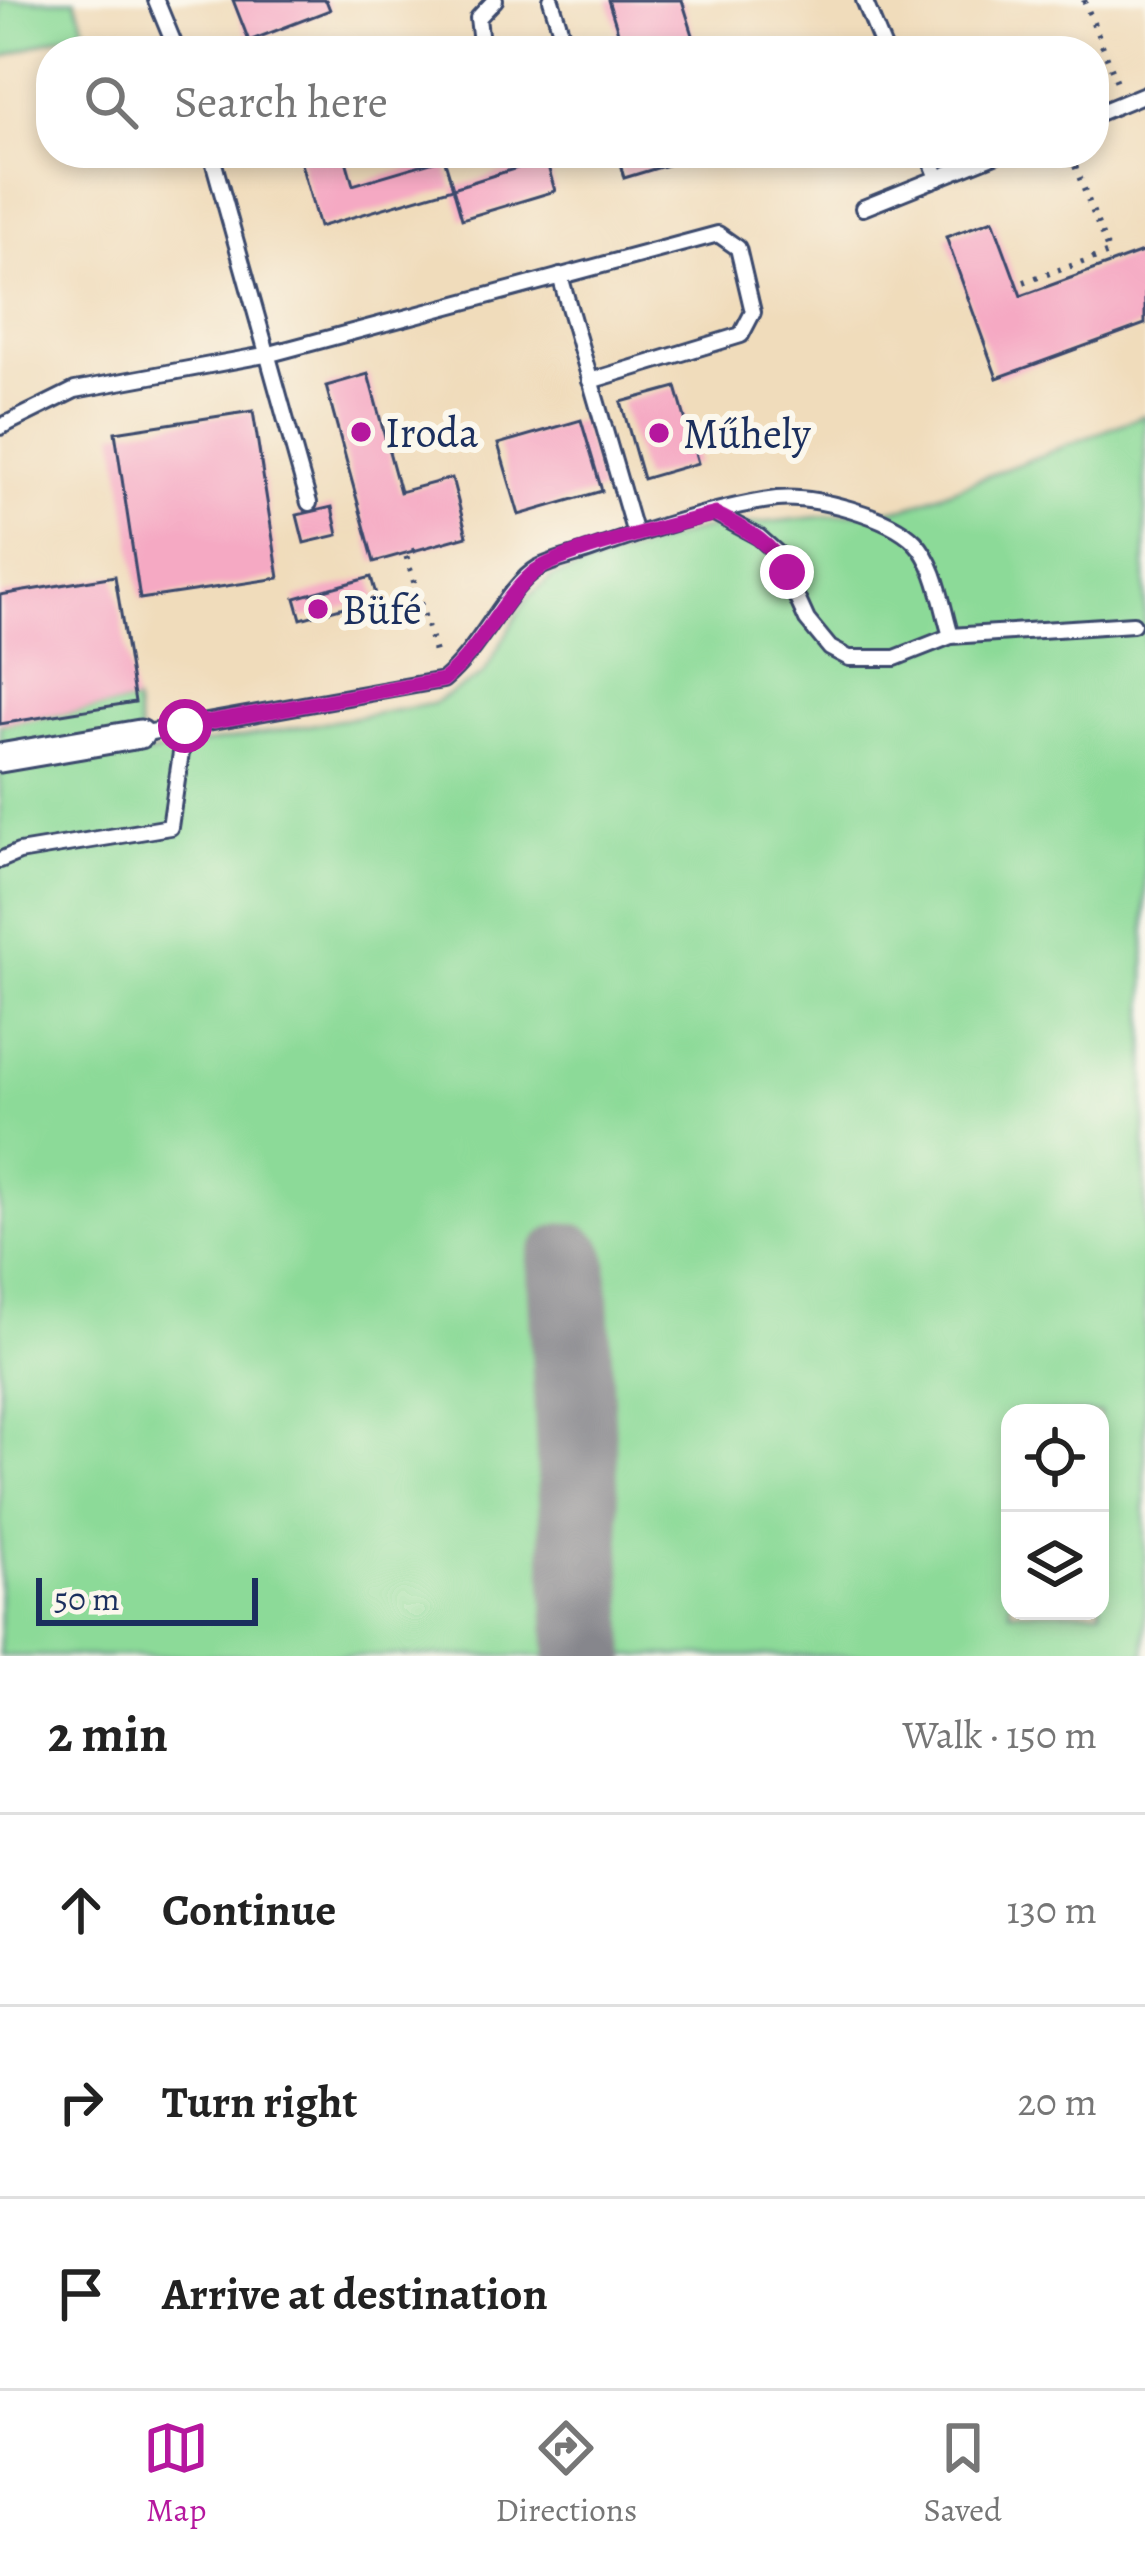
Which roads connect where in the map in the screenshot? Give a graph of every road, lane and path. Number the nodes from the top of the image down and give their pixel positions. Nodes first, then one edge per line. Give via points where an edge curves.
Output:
1 (495, 0) edge
2 (550, 0) edge
3 (864, 0) edge
4 (1084, 0) edge
5 (158, 1) edge
6 (171, 36) edge
7 (480, 36) edge
8 (562, 36) edge
9 (879, 36) edge
10 (1098, 36) edge
11 (1109, 62) edge
12 (1145, 94) edge
13 (1125, 102) junction
14 (1109, 109) edge
15 (215, 168) edge
16 (934, 168) edge
17 (963, 168) edge
18 (1076, 168) edge
19 (938, 178) junction
20 (862, 208) dead end
21 (560, 276) junction
22 (1024, 282) dead end
23 (270, 354) junction
24 (590, 381) junction
25 (0, 427) edge
26 (309, 503) dead end
27 (716, 514) junction
28 (635, 535) junction
29 (415, 550) dead end
30 (1133, 624) dead end
31 (951, 636) junction
32 (443, 680) junction
33 (185, 726) junction
34 (140, 734) joint
35 (0, 758) edge
36 (0, 860) edge

1 - 7 lane via 478,18
2 - 8 lane
3 - 9 lane
4 - 10 path
5 - 6 lane
11 - 13 path
12 - 13 lane
13 - 14 lane
15 - 23 lane
16 - 19 lane
17 - 19 lane
18 - 22 path via 1109,253
19 - 20 lane
21 - 23 lane
21 - 24 lane
21 - 24 lane via 718,234 738,248 753,312 741,335
23 - 25 lane via 75,390
23 - 26 lane
24 - 28 lane
27 - 28 lane
27 - 31 lane via 776,552 807,620 849,658 895,658
27 - 31 lane via 779,499 821,502 904,533 929,565
28 - 32 lane via 536,569
29 - 32 path via 406,555
30 - 31 lane
32 - 33 lane
33 - 34 lane
33 - 36 lane via 170,827
34 - 35 street

